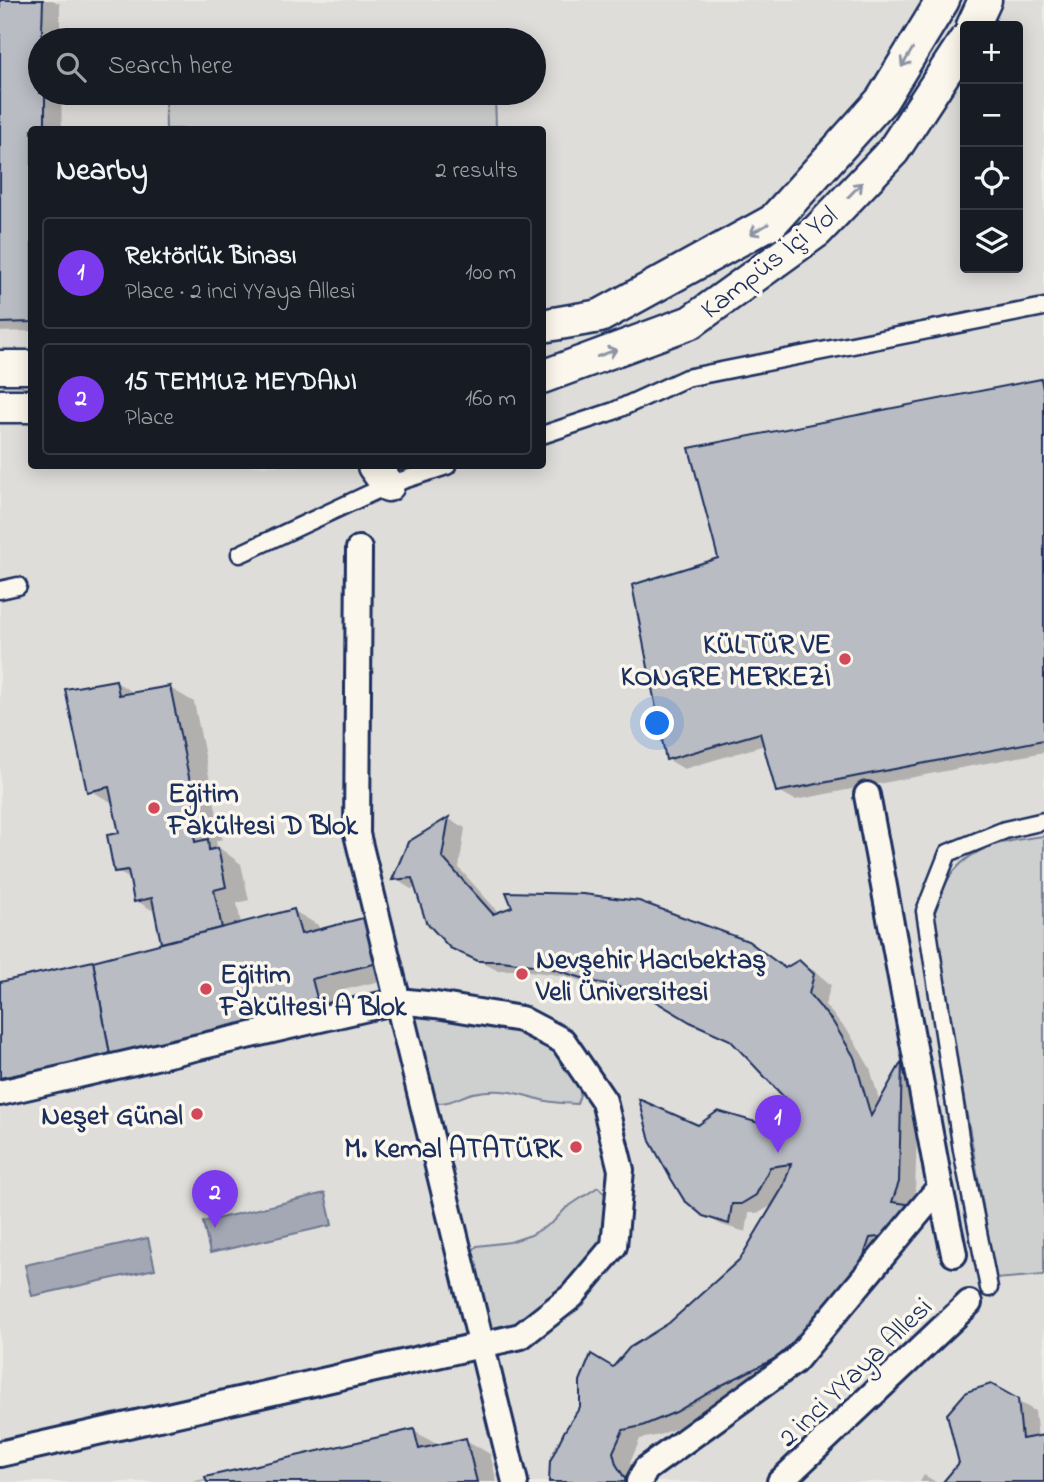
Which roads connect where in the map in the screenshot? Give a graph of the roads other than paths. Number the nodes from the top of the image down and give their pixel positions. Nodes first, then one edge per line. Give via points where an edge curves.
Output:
1 (943, 0) edge
2 (985, 0) edge
3 (975, 21) edge
4 (960, 49) edge
5 (1044, 307) edge
6 (546, 325) edge
7 (0, 367) edge
8 (28, 367) edge
9 (546, 376) edge
10 (28, 405) edge
11 (0, 406) edge
12 (546, 434) edge
13 (415, 469) edge
14 (383, 472) edge
15 (359, 549) dead end
16 (240, 554) dead end
17 (18, 586) dead end
18 (0, 590) edge
19 (867, 795) dead end
20 (1044, 821) edge
21 (398, 1001) junction
22 (0, 1093) edge
23 (940, 1187) junction
24 (954, 1254) dead end
25 (989, 1289) dead end
26 (968, 1303) dead end
27 (482, 1346) junction
28 (0, 1454) edge
29 (515, 1482) edge
30 (639, 1482) edge
31 (780, 1482) edge

1 -> 6 street, Kampüs İçi Yol via 882,100 773,221 600,316
2 - 3 street
9 -> 4 street, Kampüs İçi Yol via 691,322 817,231 893,151
5 - 12 lane via 685,377 614,411
7 - 8 street
10 - 11 street
13 - 14 lane
14 - 16 lane
15 - 21 street via 358,834
17 - 18 lane
19 - 23 street
20 - 25 lane via 1005,830 948,853 925,911
21 - 22 street
21 - 27 street
21 - 27 street via 521,1019 563,1041 604,1101 621,1170 614,1246 572,1296 521,1336
23 - 24 street
23 - 30 street via 795,1361 646,1469
26 - 31 street, 2 inci YYaya Allesi
27 - 28 street
27 - 29 street

